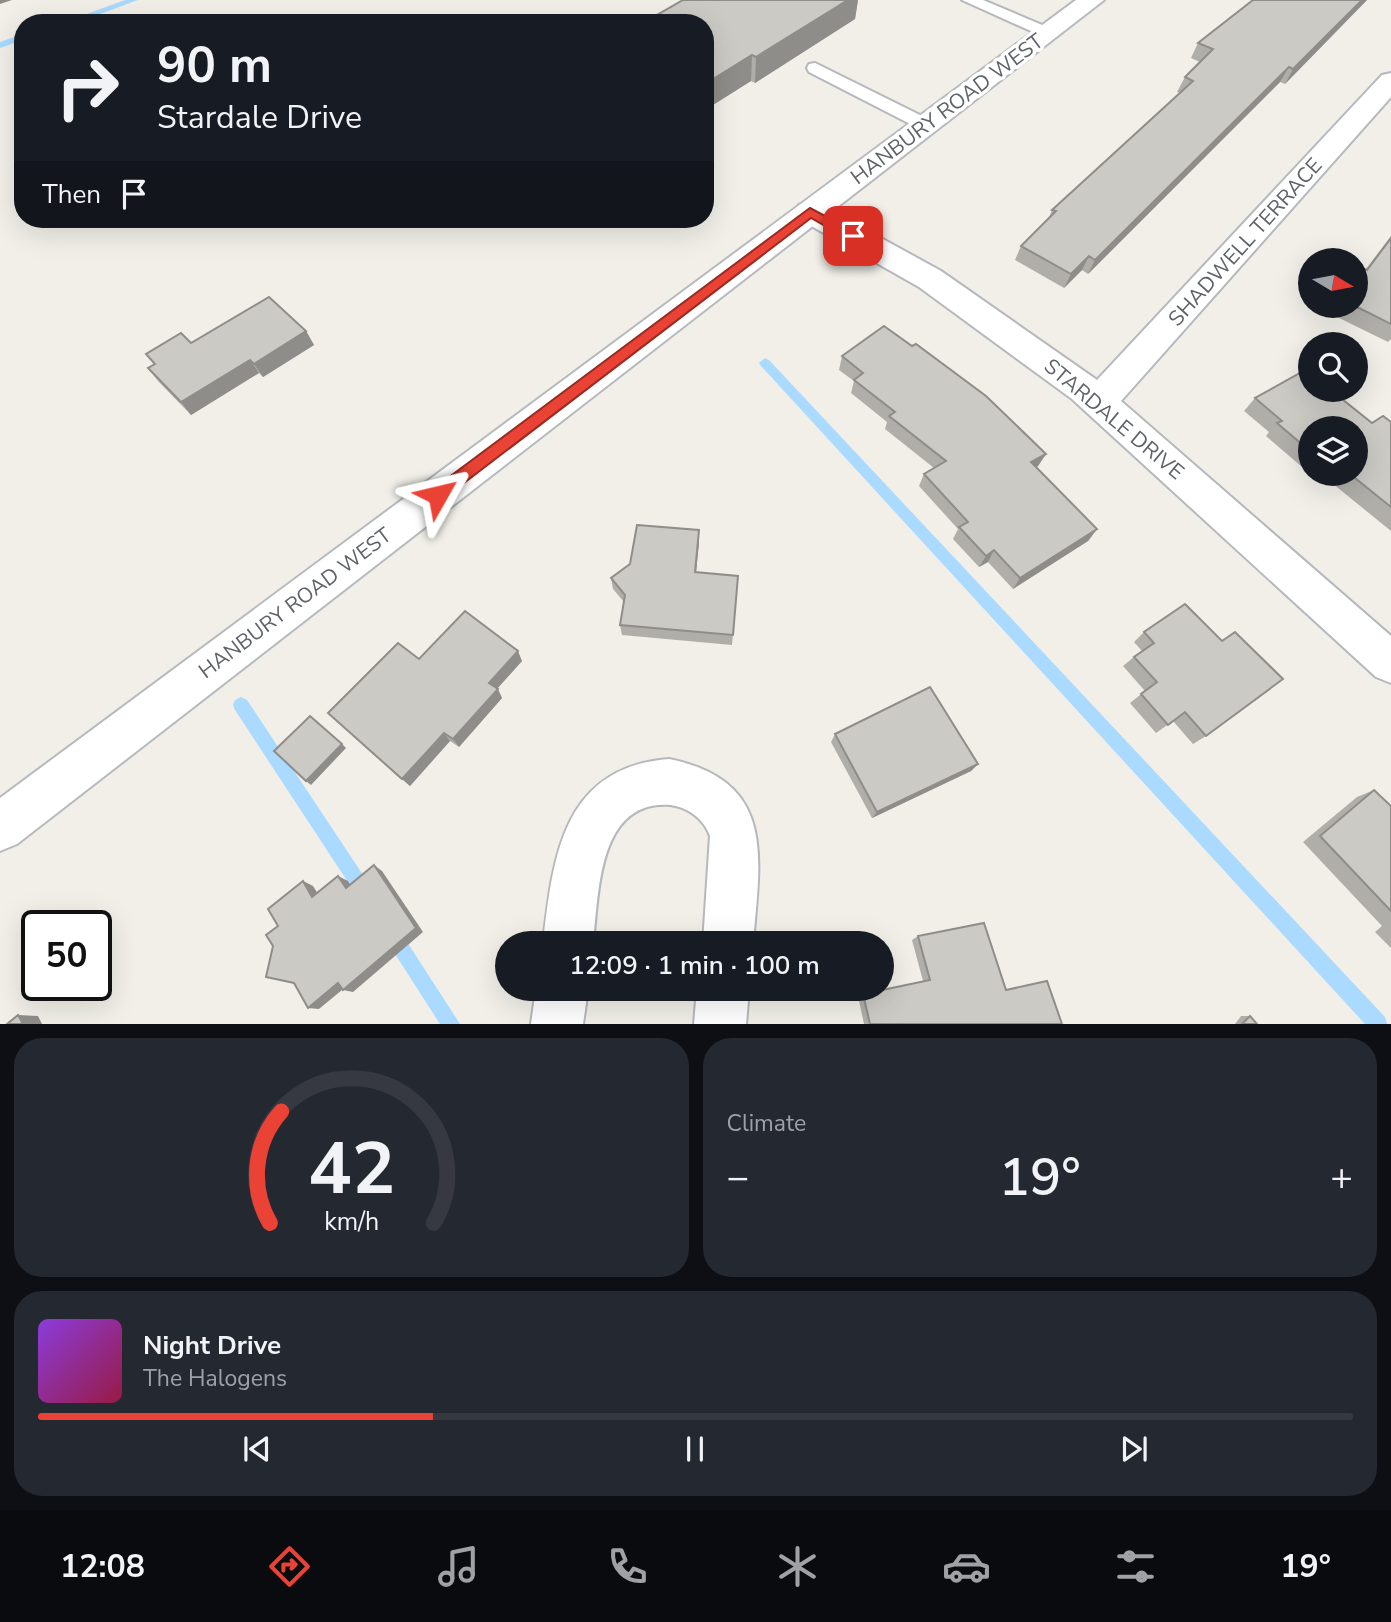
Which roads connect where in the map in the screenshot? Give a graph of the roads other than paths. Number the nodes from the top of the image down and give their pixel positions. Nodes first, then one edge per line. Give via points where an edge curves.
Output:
1 (970, 0) edge
2 (1092, 0) edge
3 (1048, 33) junction
4 (815, 68) dead end
5 (1391, 81) edge
6 (926, 125) junction
7 (810, 212) junction
8 (1098, 403) junction
9 (1391, 663) edge
10 (0, 827) edge
11 (570, 931) edge
12 (728, 931) edge
13 (561, 1001) edge
14 (722, 1001) edge
15 (558, 1024) edge
16 (720, 1024) edge

1 - 3 lane
2 - 3 street, HANBURY ROAD WEST
3 - 6 street, HANBURY ROAD WEST
4 - 6 lane
5 - 8 street, SHADWELL TERRACE
6 - 7 street, HANBURY ROAD WEST
7 - 8 street, STARDALE DRIVE via 930,279
7 - 10 street, HANBURY ROAD WEST
8 - 9 street, STARDALE DRIVE
11 - 12 street via 577,874 594,822 620,794 652,782 690,783 718,802 735,837
13 - 15 street
14 - 16 street

